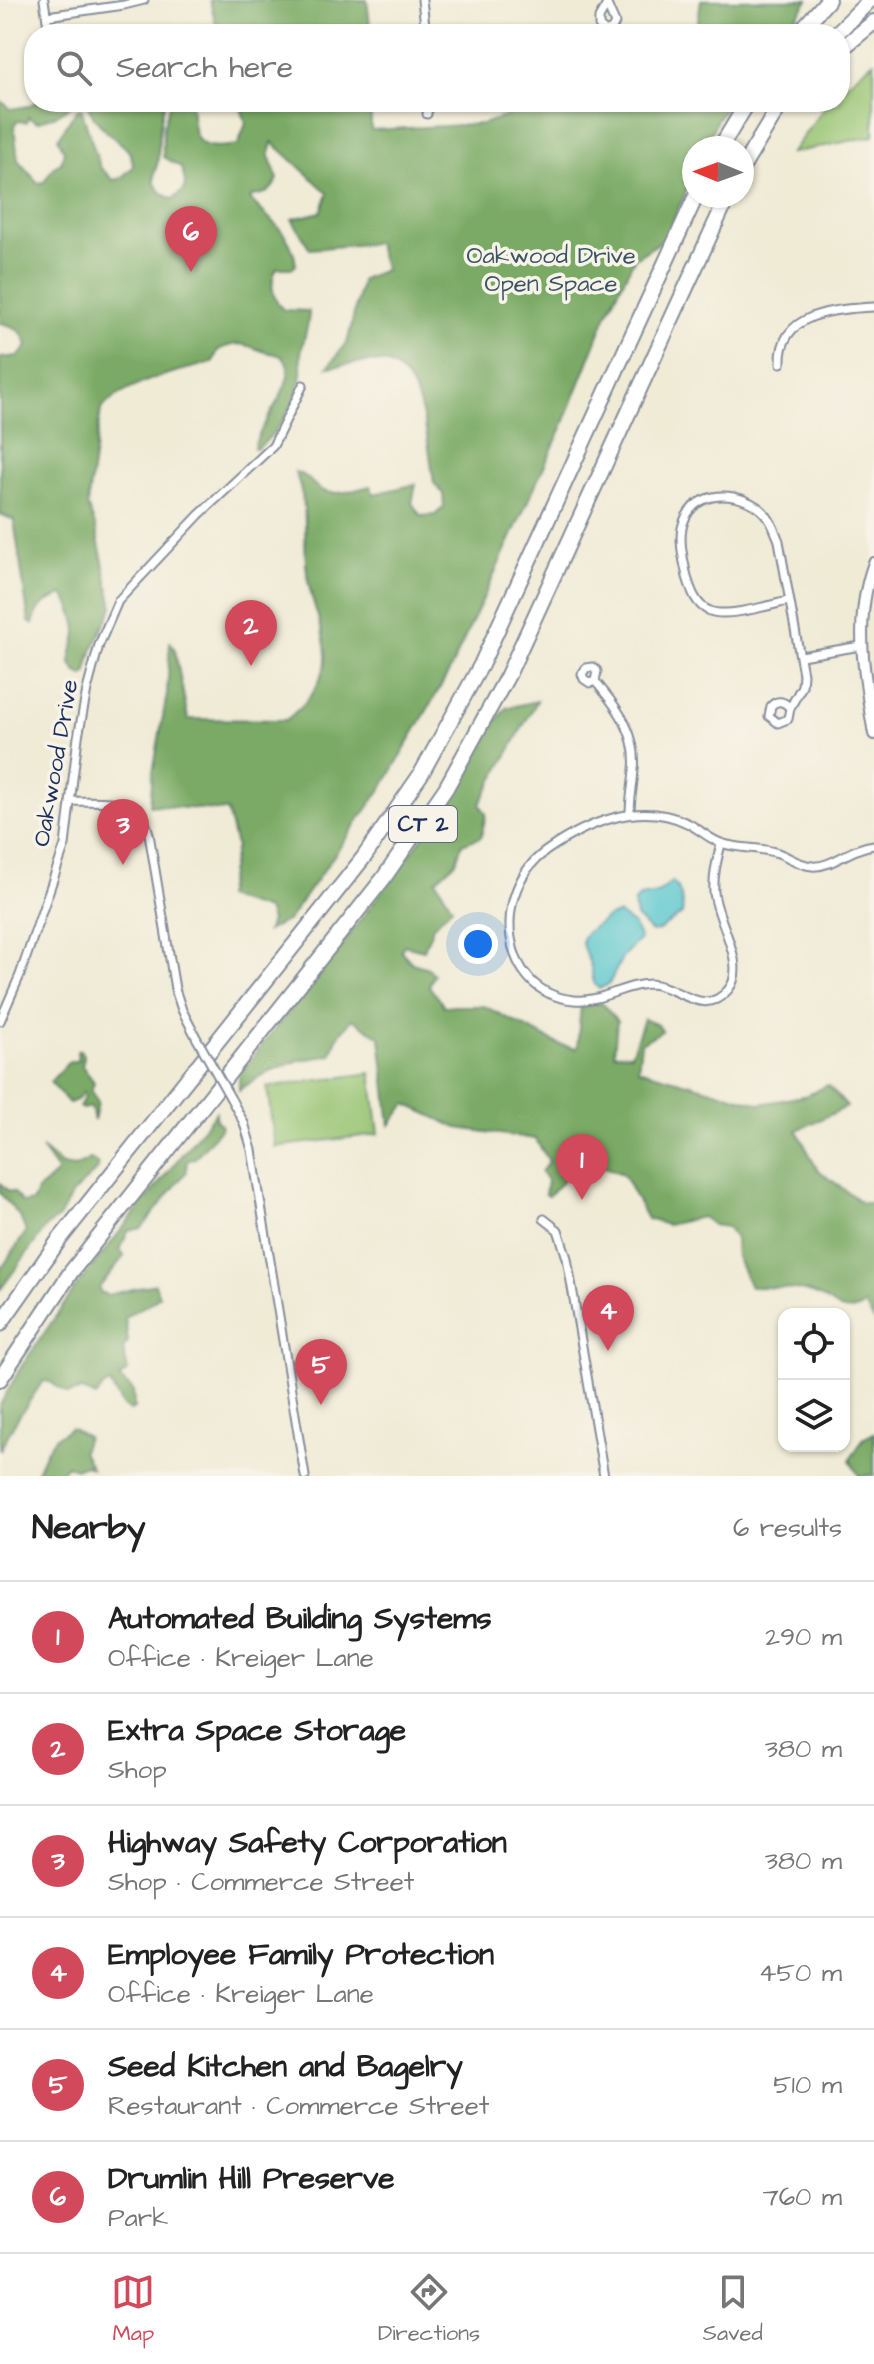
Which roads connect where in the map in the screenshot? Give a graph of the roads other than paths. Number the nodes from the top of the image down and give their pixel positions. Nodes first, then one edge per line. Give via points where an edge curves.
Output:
1 (44, 0) edge
2 (144, 0) edge
3 (422, 0) edge
4 (815, 0) edge
5 (828, 0) edge
6 (870, 0) edge
7 (47, 16) junction
8 (874, 22) edge
9 (48, 24) edge
10 (425, 24) edge
11 (801, 24) edge
12 (805, 24) edge
13 (846, 24) edge
14 (850, 42) edge
15 (742, 112) edge
16 (777, 112) edge
17 (727, 136) edge
18 (754, 149) edge
19 (690, 208) edge
20 (722, 208) edge
21 (874, 307) edge
22 (781, 363) dead end
23 (303, 385) dead end
24 (874, 563) edge
25 (788, 601) junction
26 (861, 646) junction
27 (801, 656) junction
28 (595, 681) dead end
29 (790, 708) dead end
30 (874, 734) edge
31 (71, 801) junction
32 (630, 814) junction
33 (721, 844) junction
34 (874, 845) edge
35 (0, 1021) edge
36 (544, 1219) dead end
37 (53, 1248) junction
38 (0, 1307) edge
39 (0, 1324) edge
40 (0, 1379) edge
41 (305, 1476) edge
42 (604, 1476) edge

1 - 7 street
2 - 7 street
3 - 10 street
4 - 11 highway
5 - 12 highway
6 - 13 highway
7 - 9 street
8 - 14 highway
15 - 17 highway
16 - 18 highway
19 - 37 highway, CT 2 via 485,656 421,774 359,863
20 - 40 highway, CT 2 via 501,691 442,795 383,879 78,1263
21 - 22 street via 812,317 783,342
23 - 31 street, Oakwood Drive via 273,446 118,601 87,690
24 - 26 street
25 - 25 street via 771,521 757,506 731,496 700,500 682,527 682,553 697,602 720,613
25 - 27 street
26 - 27 street
26 - 30 street
27 - 29 street via 802,686
28 - 32 street via 628,727 635,750
31 - 35 street, Oakwood Drive via 65,845
31 - 41 street, bridge via 126,805 143,816 176,992 244,1123 252,1150
32 - 33 street via 670,817
32 - 33 street via 568,836 535,859 516,887 510,942 519,965 555,996 593,999 653,984 703,1002 730,988 736,971 714,892
33 - 34 street via 776,852 814,866
36 - 42 street via 558,1230 567,1258
37 - 38 highway
37 - 39 highway, CT 2

